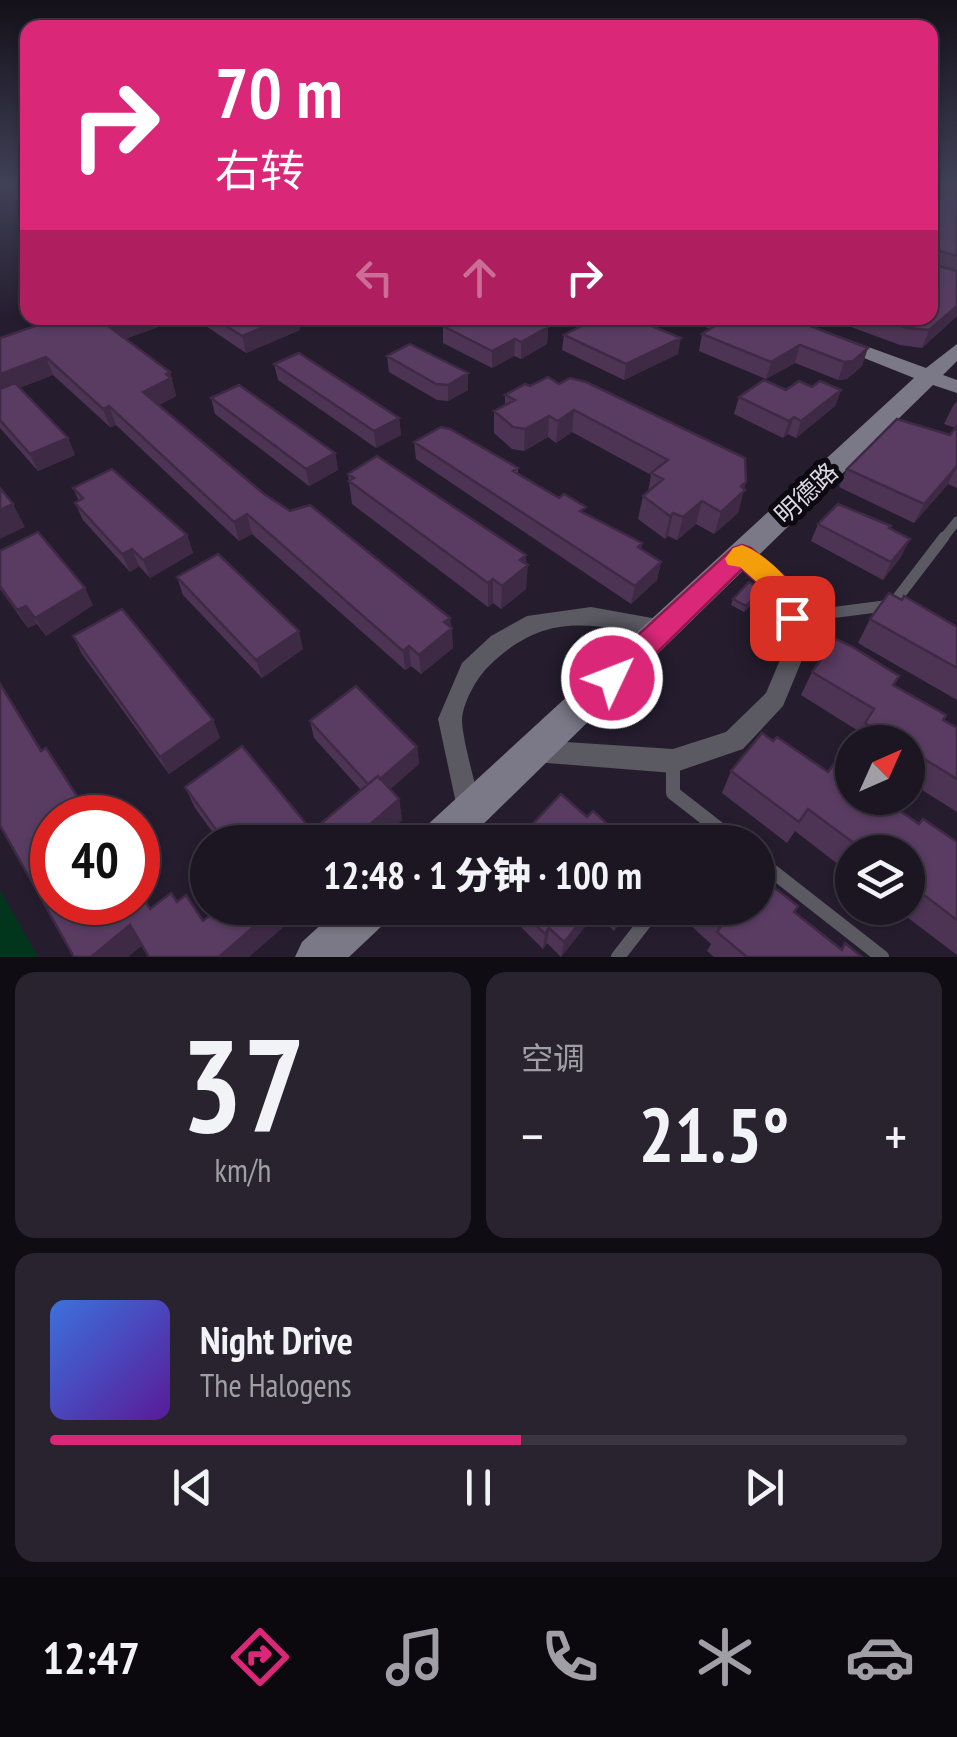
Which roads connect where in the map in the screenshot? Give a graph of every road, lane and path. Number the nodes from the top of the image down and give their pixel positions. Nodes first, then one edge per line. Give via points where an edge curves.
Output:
1 (792, 325) edge
2 (957, 350) edge
3 (943, 382) edge
4 (957, 521) edge
5 (742, 554) junction
6 (792, 625) junction
7 (663, 629) junction
8 (842, 660) edge
9 (534, 751) junction
10 (673, 761) junction
11 (469, 813) junction
12 (456, 825) edge
13 (713, 825) edge
14 (775, 873) edge
15 (352, 925) edge
16 (643, 925) edge
17 (317, 957) edge
18 (618, 957) edge
19 (882, 957) edge

1 - 3 street
2 - 3 street, 明德路
3 - 5 street, 明德路
4 - 6 lane via 892,606
5 - 6 street via 788,594
5 - 7 street, 明德路
6 - 8 lane
6 - 10 street via 796,648 776,699 734,741
7 - 9 street, 明德路
7 - 11 street via 591,615 536,622 470,670 450,719
9 - 10 street
9 - 11 street, 明德路
10 - 13 lane via 673,793
11 - 12 street, 明德路
14 - 19 lane
15 - 17 street
16 - 18 lane

